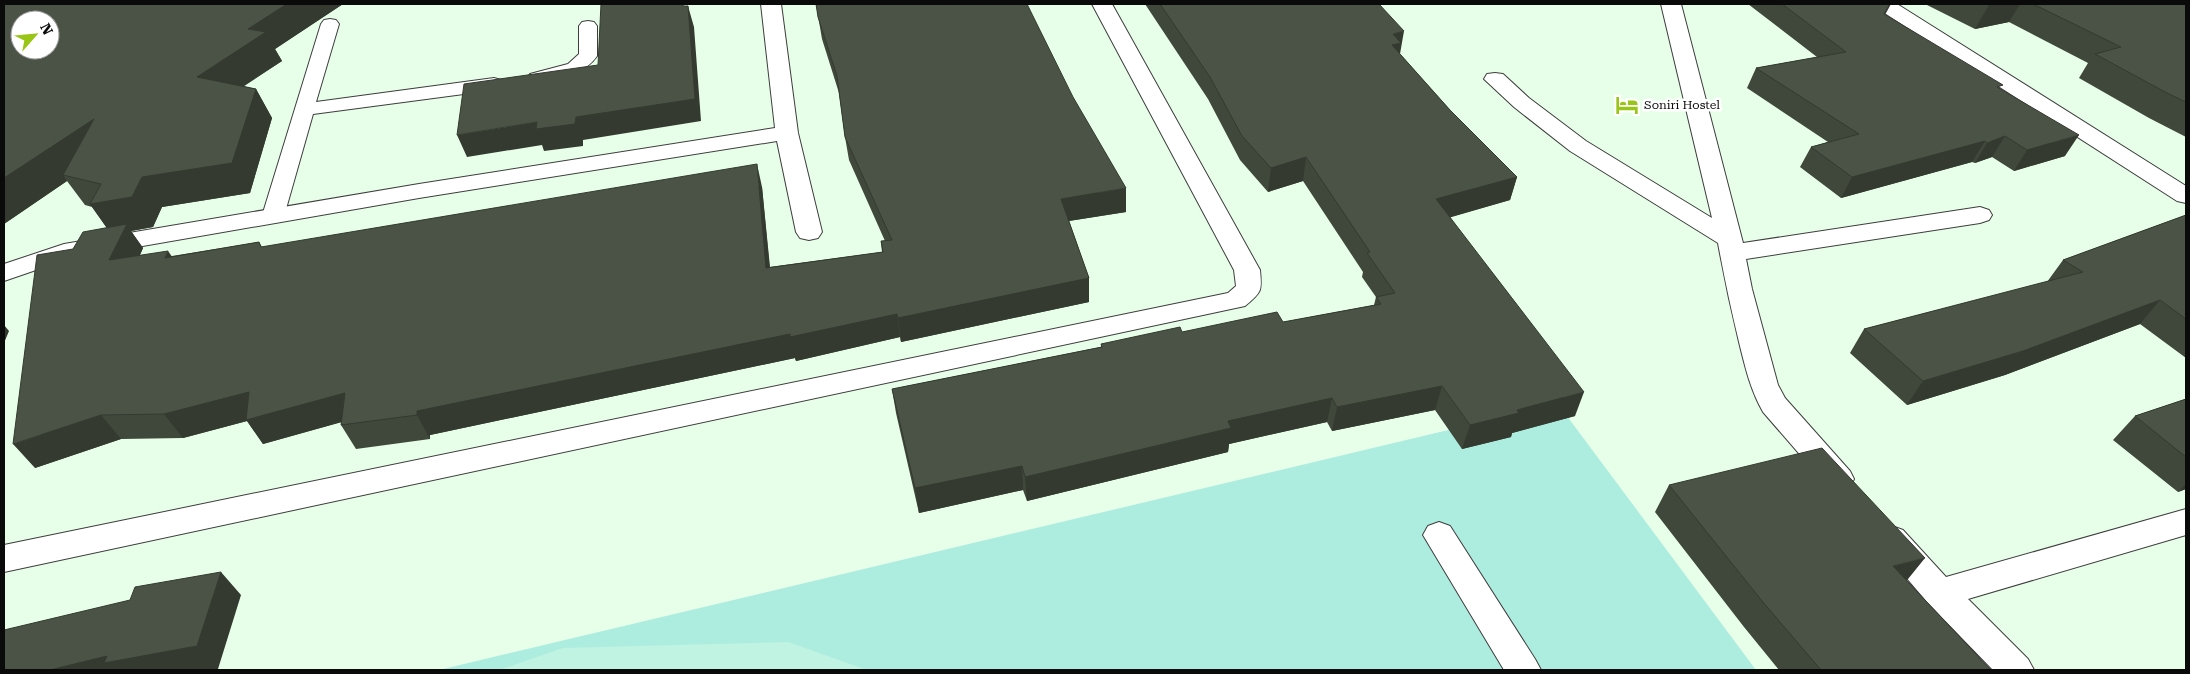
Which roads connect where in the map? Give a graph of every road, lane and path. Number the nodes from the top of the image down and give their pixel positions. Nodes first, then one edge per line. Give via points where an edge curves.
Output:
1 (771, 4) edge
2 (1102, 4) edge
3 (1671, 4) edge
4 (1890, 8) edge
5 (330, 24) dead end
6 (588, 26) dead end
7 (1495, 79) dead end
8 (305, 109) junction
9 (787, 132) junction
10 (2186, 196) edge
11 (1980, 215) dead end
12 (273, 216) junction
13 (809, 232) dead end
14 (1731, 246) junction
15 (4, 273) edge
16 (1856, 498) edge
17 (1876, 520) edge
18 (2186, 522) edge
19 (1439, 535) dead end
20 (4, 558) edge
21 (1940, 593) junction
22 (1523, 670) edge
23 (2016, 670) edge

1 - 9 street
2 - 20 street via 1247,270 1249,288 1236,300
3 - 14 street
4 - 10 street
5 - 8 lane
6 - 8 lane via 588,56 574,68 516,81
7 - 14 street via 1579,148
8 - 12 lane
9 - 12 street
9 - 13 street
11 - 14 street
12 - 15 street via 64,252
14 - 16 street via 1758,364 1773,404
17 - 21 street
18 - 21 street
19 - 22 street
21 - 23 street

